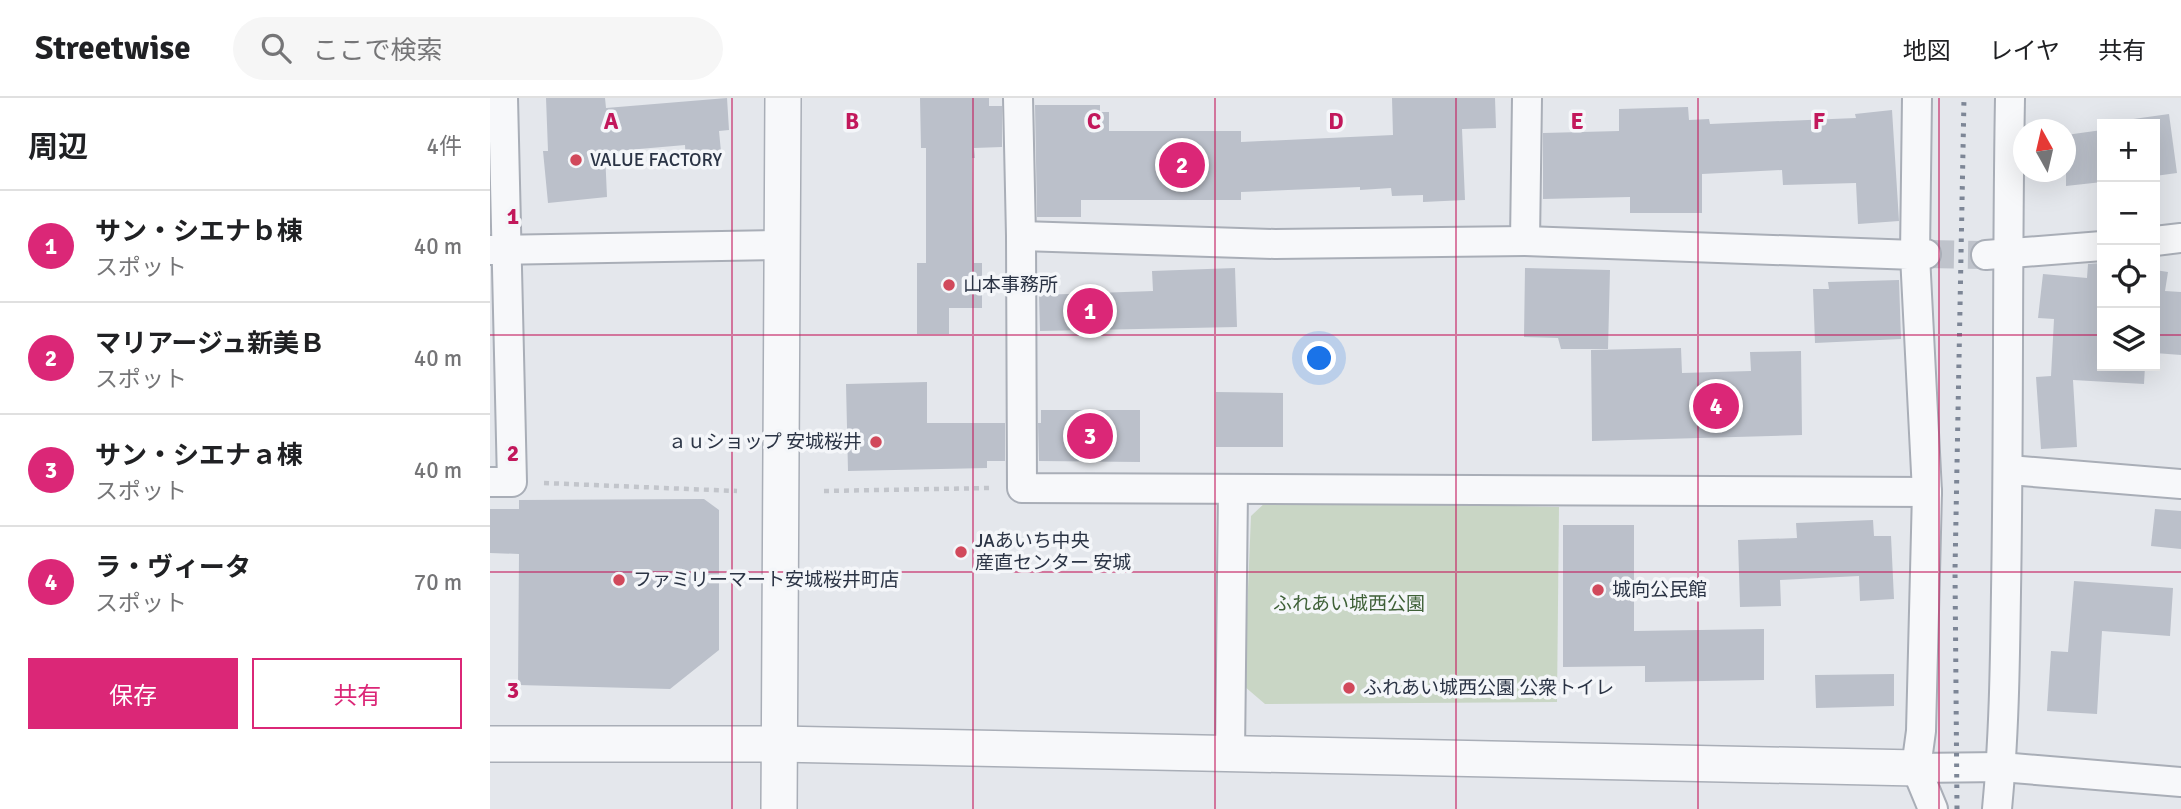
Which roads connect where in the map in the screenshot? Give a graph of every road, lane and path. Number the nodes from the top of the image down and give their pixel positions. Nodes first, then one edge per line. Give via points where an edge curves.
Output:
1 (503, 98) edge
2 (783, 98) edge
3 (1018, 98) edge
4 (1527, 98) edge
5 (1917, 98) edge
6 (2010, 98) edge
7 (1021, 236) junction
8 (2181, 239) edge
9 (1525, 241) junction
10 (2160, 241) edge
11 (782, 245) junction
12 (2097, 246) edge
13 (499, 250) edge
14 (1921, 255) junction
15 (1996, 255) junction
16 (2008, 470) junction
17 (501, 482) edge
18 (2181, 484) edge
19 (1022, 488) junction
20 (1233, 489) junction
21 (737, 491) dead end
22 (824, 491) dead end
23 (1927, 492) junction
24 (490, 744) edge
25 (779, 744) junction
26 (1230, 754) junction
27 (2001, 767) junction
28 (1916, 768) junction
29 (2181, 782) edge
30 (779, 809) edge
31 (1933, 809) edge
32 (1997, 809) edge

1 - 13 street
2 - 11 street
3 - 7 street
4 - 9 street
5 - 14 street
6 - 15 street
7 - 9 street via 1275,244
7 - 19 street
8 - 10 street
9 - 14 street
11 - 13 street
11 - 25 street
12 - 15 street
13 - 17 street
14 - 23 street
15 - 16 street
16 - 18 street
16 - 27 street
17 - 21 path
19 - 20 street
19 - 22 path
20 - 23 street
20 - 26 street
23 - 28 street via 1921,731
24 - 25 street
25 - 26 street
25 - 30 street
26 - 28 street
27 - 28 street
27 - 29 street
27 - 32 street
28 - 31 street

